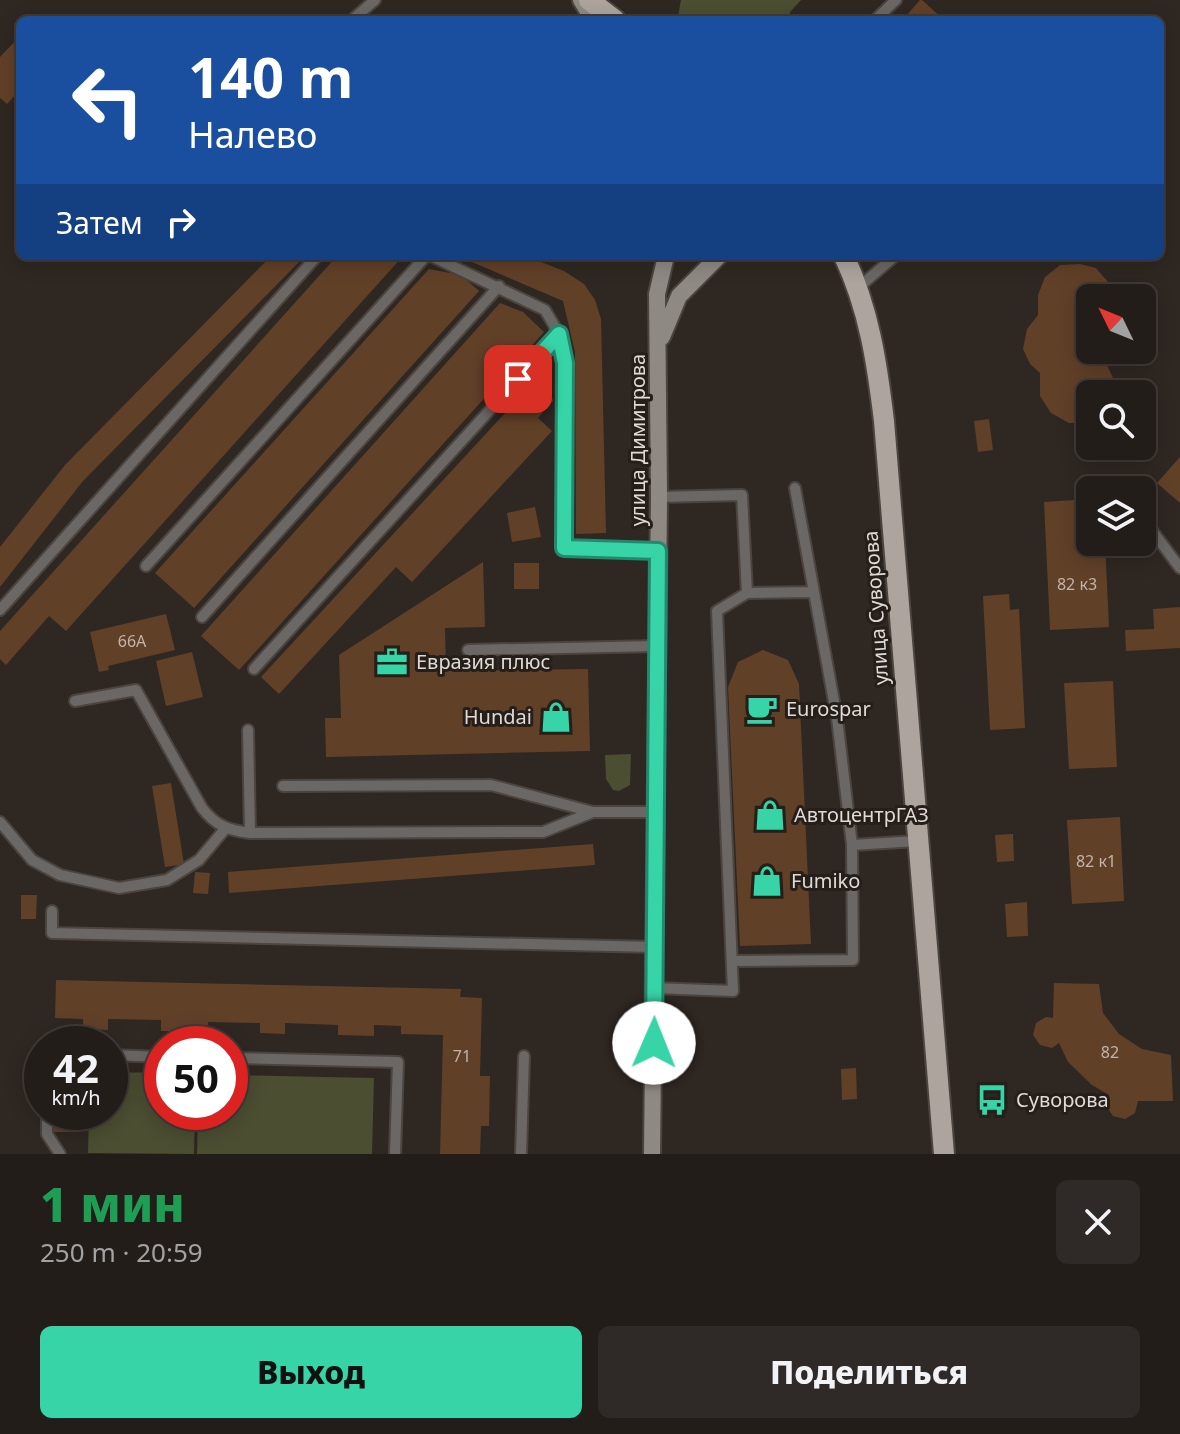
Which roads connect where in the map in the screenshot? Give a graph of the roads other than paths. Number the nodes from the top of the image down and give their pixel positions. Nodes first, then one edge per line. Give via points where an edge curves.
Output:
1 (375, 0) edge
2 (589, 0) edge
3 (896, 0) edge
4 (357, 16) edge
5 (610, 16) edge
6 (879, 16) edge
7 (313, 260) edge
8 (425, 260) edge
9 (438, 260) edge
10 (653, 260) edge
11 (665, 260) edge
12 (715, 260) edge
13 (846, 260) edge
14 (890, 260) edge
15 (499, 286) junction
16 (859, 287) junction
17 (657, 294) junction
18 (559, 334) junction
19 (657, 350) junction
20 (795, 488) dead end
21 (659, 497) junction
22 (1156, 536) edge
23 (658, 551) junction
24 (146, 566) dead end
25 (1180, 568) edge
26 (813, 592) junction
27 (747, 593) junction
28 (0, 610) edge
29 (202, 617) dead end
30 (657, 646) junction
31 (468, 650) dead end
32 (254, 669) dead end
33 (75, 701) dead end
34 (248, 730) dead end
35 (283, 786) dead end
36 (593, 812) junction
37 (656, 812) junction
38 (0, 822) edge
39 (225, 829) junction
40 (250, 833) junction
41 (917, 841) junction
42 (852, 845) junction
43 (52, 911) dead end
44 (654, 947) junction
45 (732, 961) junction
46 (654, 988) junction
47 (524, 1056) dead end
48 (248, 1058) edge
49 (47, 1130) edge
50 (60, 1154) edge
51 (395, 1154) edge
52 (521, 1154) edge
53 (652, 1154) edge
54 (944, 1154) edge

1 - 4 lane
2 - 5 main road
3 - 6 lane
7 - 28 lane
8 - 24 lane
9 - 15 lane
10 - 17 main road
11 - 17 main road, улица Димитрова
12 - 19 main road via 679,296
13 - 16 main road, улица Суворова
14 - 16 lane
15 - 18 lane via 545,310
15 - 29 lane
16 - 41 main road, улица Суворова via 884,421
17 - 19 main road, улица Димитрова
18 - 23 lane via 565,363 564,548
18 - 32 lane
19 - 21 main road, улица Димитрова
20 - 26 lane
21 - 23 main road, улица Димитрова
21 - 27 lane via 742,495
22 - 25 lane
23 - 30 main road, улица Димитрова
26 - 27 lane
26 - 42 lane via 837,718
27 - 45 lane via 717,611
30 - 31 lane
30 - 37 main road, улица Димитрова
33 - 39 lane via 136,690 202,808
34 - 40 lane
35 - 36 lane via 491,785
36 - 37 lane
36 - 40 lane via 543,832
37 - 44 main road, улица Димитрова
38 - 39 lane via 32,860 60,875 119,888 167,880 199,860
39 - 40 lane
41 - 42 lane
41 - 54 main road, улица Суворова
42 - 45 lane via 853,960
43 - 44 lane via 52,933
44 - 46 main road, улица Димитрова
45 - 46 lane via 733,991
46 - 53 main road, улица Димитрова
47 - 52 lane
48 - 51 lane via 398,1062
49 - 50 lane

